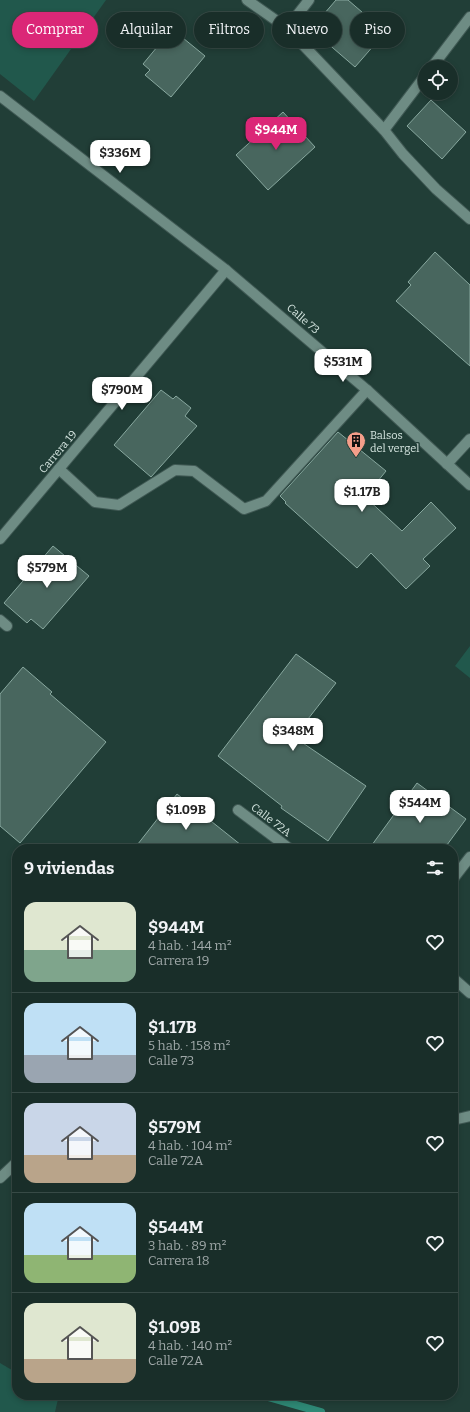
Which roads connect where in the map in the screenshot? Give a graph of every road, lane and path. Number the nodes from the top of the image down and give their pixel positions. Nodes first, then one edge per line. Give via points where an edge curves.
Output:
1 (247, 0) edge
2 (309, 0) edge
3 (300, 12) edge
4 (470, 17) edge
5 (272, 18) edge
6 (306, 48) edge
7 (437, 60) edge
8 (418, 85) edge
9 (0, 96) edge
10 (384, 130) junction
11 (470, 219) edge
12 (226, 270) junction
13 (367, 390) junction
14 (470, 439) edge
15 (447, 464) junction
16 (59, 469) junction
17 (470, 485) edge
18 (0, 539) edge
19 (238, 810) dead end
20 (283, 844) edge
21 (470, 856) edge
22 (458, 872) edge
23 (458, 982) edge
24 (470, 993) edge
25 (470, 1116) edge
26 (458, 1119) edge
27 (12, 1167) edge
28 (0, 1178) edge

1 - 5 street
2 - 3 street
4 - 7 street
6 - 10 street
8 - 10 street
9 - 12 street, Calle 73
10 - 11 street via 436,189
12 - 13 street, Calle 73
12 - 16 street, Carrera 19
13 - 15 street, Calle 73
13 - 16 street via 266,501 244,509 194,471 175,470 119,505 95,502
14 - 15 street
15 - 17 street, Calle 73
16 - 18 street, Carrera 19
19 - 20 street, Calle 72A
21 - 22 street
23 - 24 street
25 - 26 street
27 - 28 street

